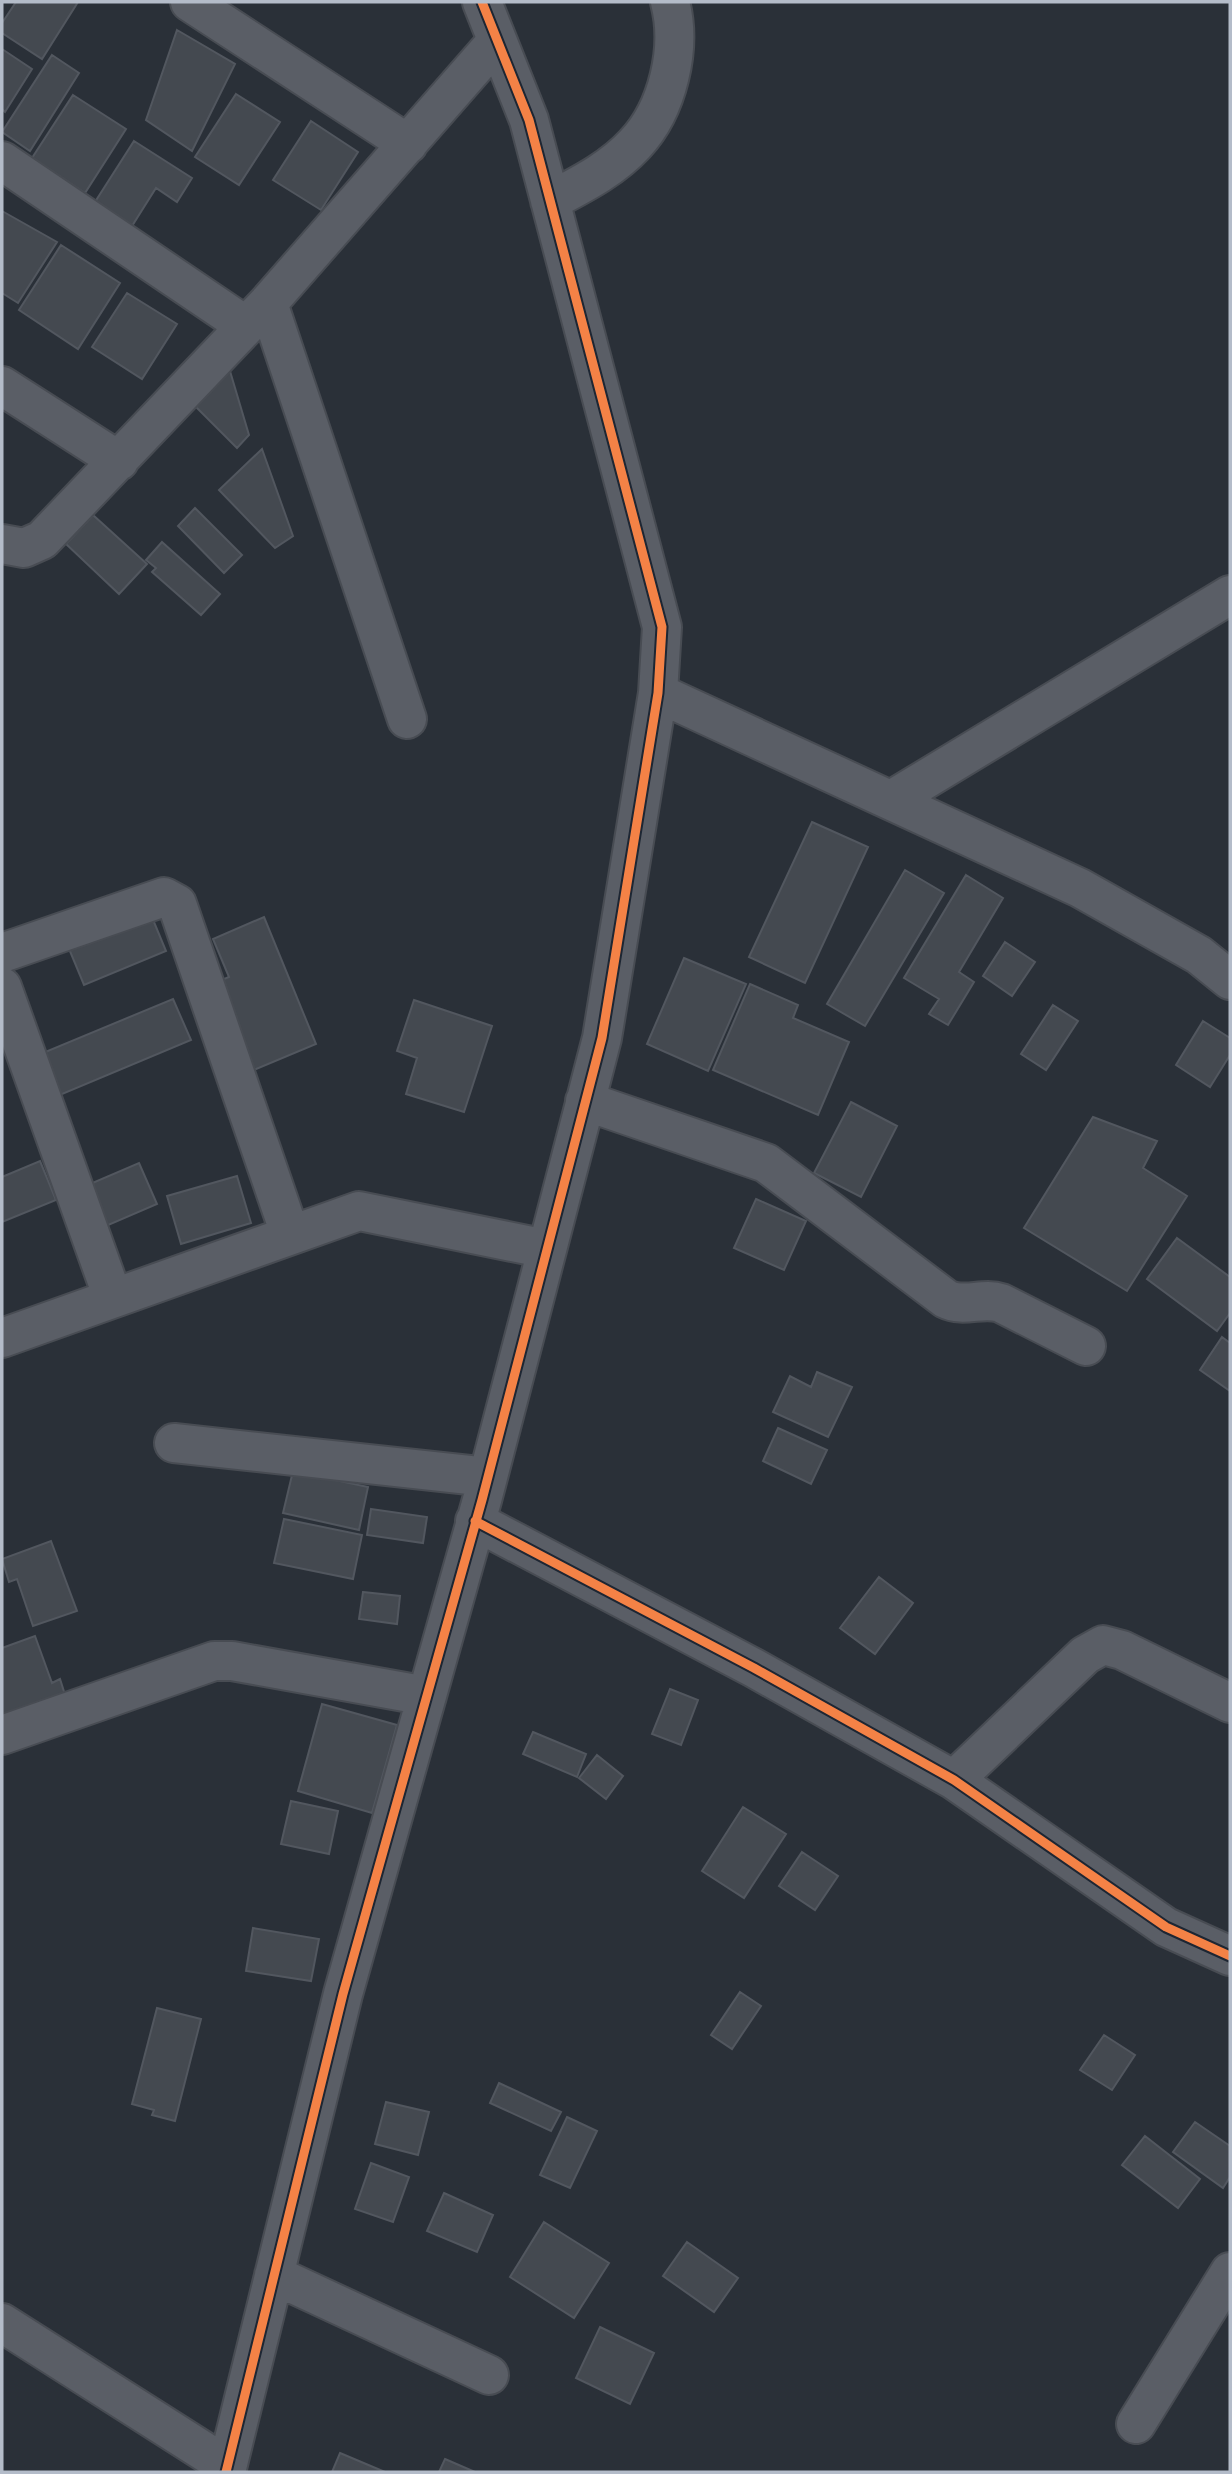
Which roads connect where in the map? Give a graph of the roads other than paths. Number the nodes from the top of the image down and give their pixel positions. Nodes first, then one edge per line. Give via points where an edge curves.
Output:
1 (190, 2) edge
2 (482, 2) edge
3 (670, 2) edge
4 (497, 41) junction
5 (408, 145) junction
6 (2, 161) edge
7 (550, 201) junction
8 (257, 315) junction
9 (2, 386) edge
10 (119, 461) junction
11 (2, 544) edge
12 (1230, 595) edge
13 (658, 694) junction
14 (407, 719) dead end
15 (892, 799) junction
16 (2, 953) edge
17 (1230, 980) edge
18 (2, 987) edge
19 (585, 1101) junction
20 (290, 1234) junction
21 (547, 1249) junction
22 (113, 1298) junction
23 (2, 1338) edge
24 (1086, 1346) dead end
25 (174, 1443) dead end
26 (488, 1477) junction
27 (475, 1521) junction
28 (427, 1696) junction
29 (1230, 1703) edge
30 (2, 1735) edge
31 (954, 1780) junction
32 (1230, 1956) edge
33 (1230, 2272) edge
34 (274, 2274) junction
35 (2, 2323) edge
36 (489, 2375) dead end
37 (1136, 2424) dead end
38 (226, 2469) edge

1 - 5 street
2 - 4 street
3 - 7 street via 674,50 653,117 636,143 611,165
4 - 5 street
4 - 7 street via 528,120
5 - 8 street
6 - 8 street
7 - 13 street via 662,627
8 - 10 street
8 - 14 street
9 - 10 street
10 - 11 street via 42,540 24,548
12 - 15 street
13 - 15 street
13 - 19 street via 602,1038
15 - 17 street via 1080,888 1199,956
16 - 20 street via 164,897 172,899
18 - 22 street
19 - 21 street
19 - 24 street via 766,1163 946,1299 962,1304 1001,1303
20 - 21 street via 359,1211
20 - 22 street
21 - 26 street
22 - 23 street
25 - 26 street
26 - 27 street
27 - 28 street
27 - 31 street
28 - 30 street via 214,1661
28 - 34 street via 342,1994
29 - 31 street via 1103,1645 1085,1654
31 - 32 street via 1166,1927
33 - 37 street
34 - 36 street
34 - 38 street
35 - 38 street

